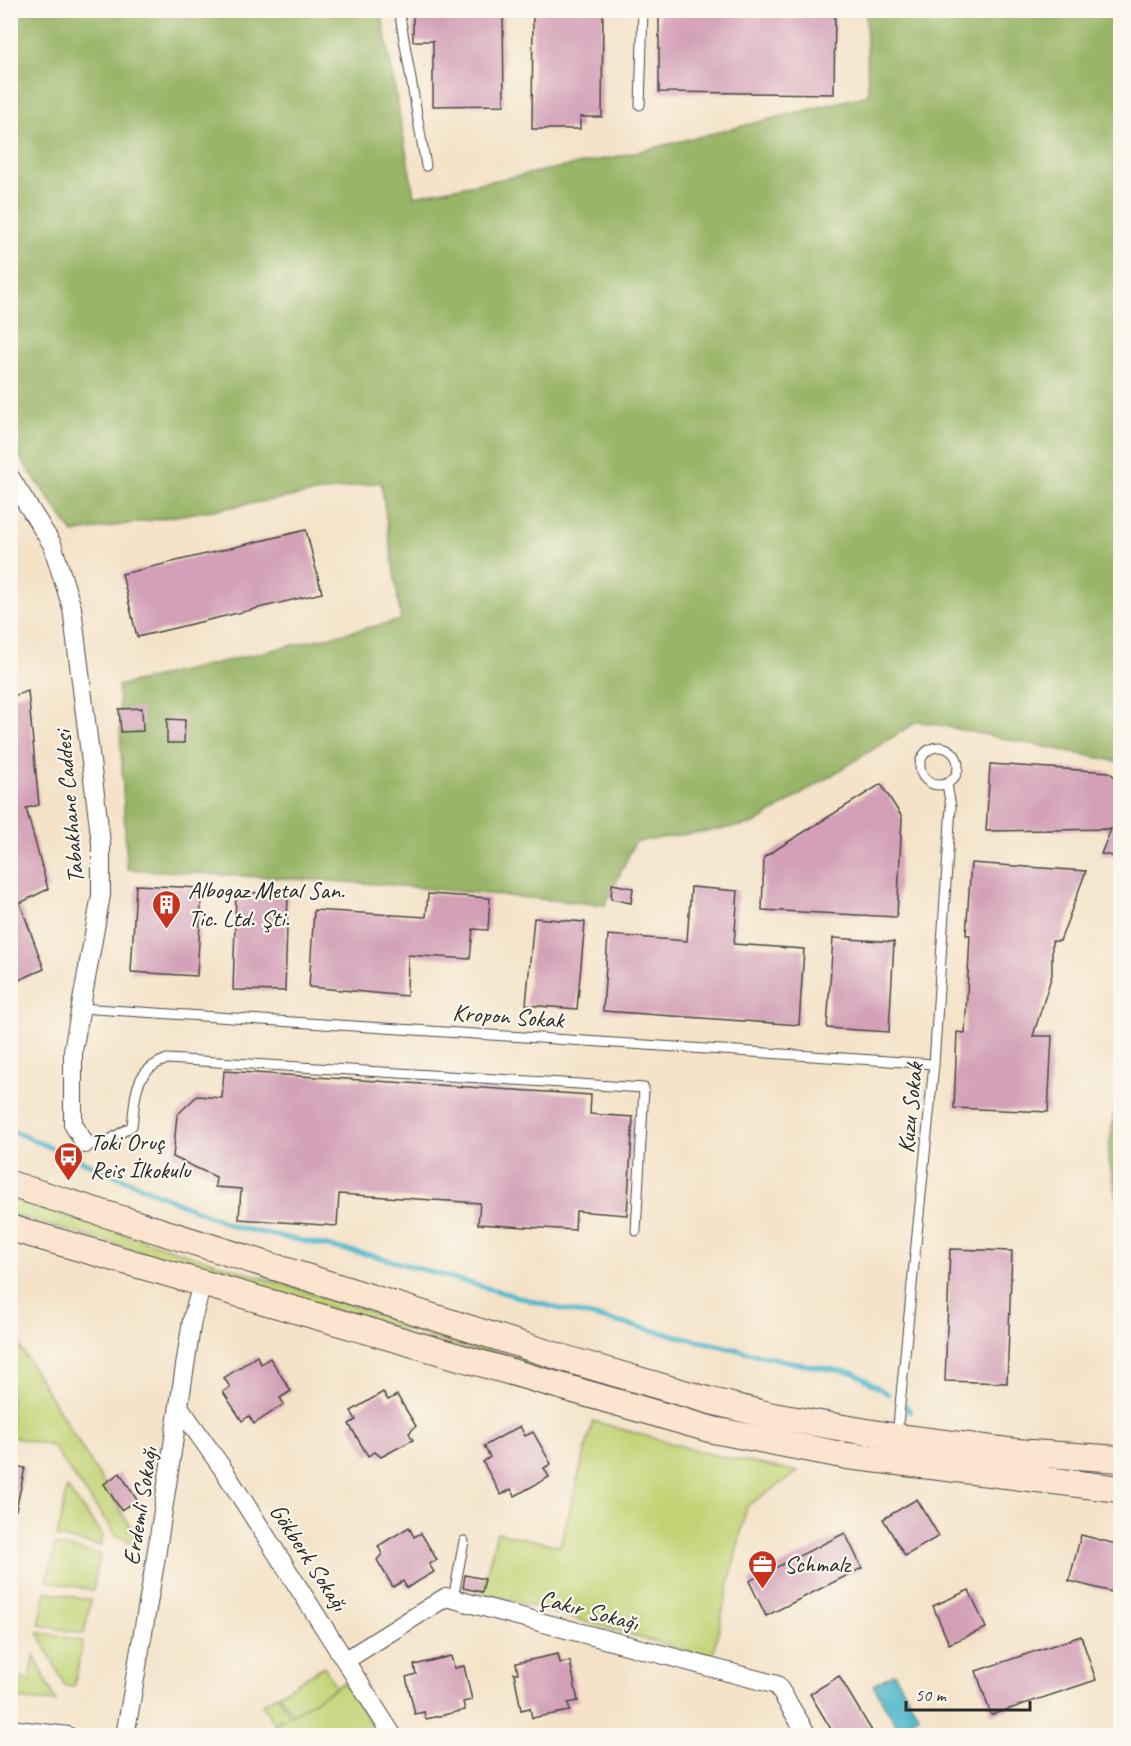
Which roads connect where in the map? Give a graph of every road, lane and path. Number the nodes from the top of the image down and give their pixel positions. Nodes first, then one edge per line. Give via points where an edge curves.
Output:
1 (399, 10) edge
2 (643, 10) edge
3 (640, 105) dead end
4 (426, 166) dead end
5 (10, 477) edge
6 (947, 784) junction
7 (80, 1008) junction
8 (934, 1064) junction
9 (85, 1144) joint
10 (10, 1184) edge
11 (10, 1228) edge
12 (636, 1231) dead end
13 (202, 1284) junction
14 (180, 1408) junction
15 (897, 1437) junction
16 (1120, 1459) edge
17 (1120, 1489) edge
18 (464, 1541) dead end
19 (453, 1599) junction
20 (346, 1660) junction
21 (10, 1729) edge
22 (68, 1736) edge
23 (125, 1736) edge
24 (393, 1736) edge
25 (808, 1736) edge

1 - 4 lane
2 - 3 lane
5 - 7 street, Tabakhane Caddesi via 52,544 72,608 101,843 100,895
6 - 6 lane via 956,774 958,761 951,751 932,748 920,761 921,774 935,785
6 - 8 lane, Kuzu Sokak via 951,807
7 - 8 lane, Kropon Sokak
7 - 9 street, Tabakhane Caddesi via 73,1051 73,1124
8 - 15 lane, Kuzu Sokak
9 - 12 lane via 104,1144 132,1126 137,1084 150,1065 167,1059 644,1088
10 - 15 main road via 642,1382 773,1416
11 - 13 main road
13 - 14 street, Erdemli Sokağı via 192,1320
13 - 17 main road via 713,1430 848,1456
14 - 20 street, Gökberk Sokağı
14 - 23 street, Erdemli Sokağı
15 - 16 main road via 1016,1452
18 - 19 lane
19 - 20 street via 446,1597
19 - 25 street, Çakır Sokağı via 777,1685
20 - 24 street, Gökberk Sokağı
21 - 22 street

